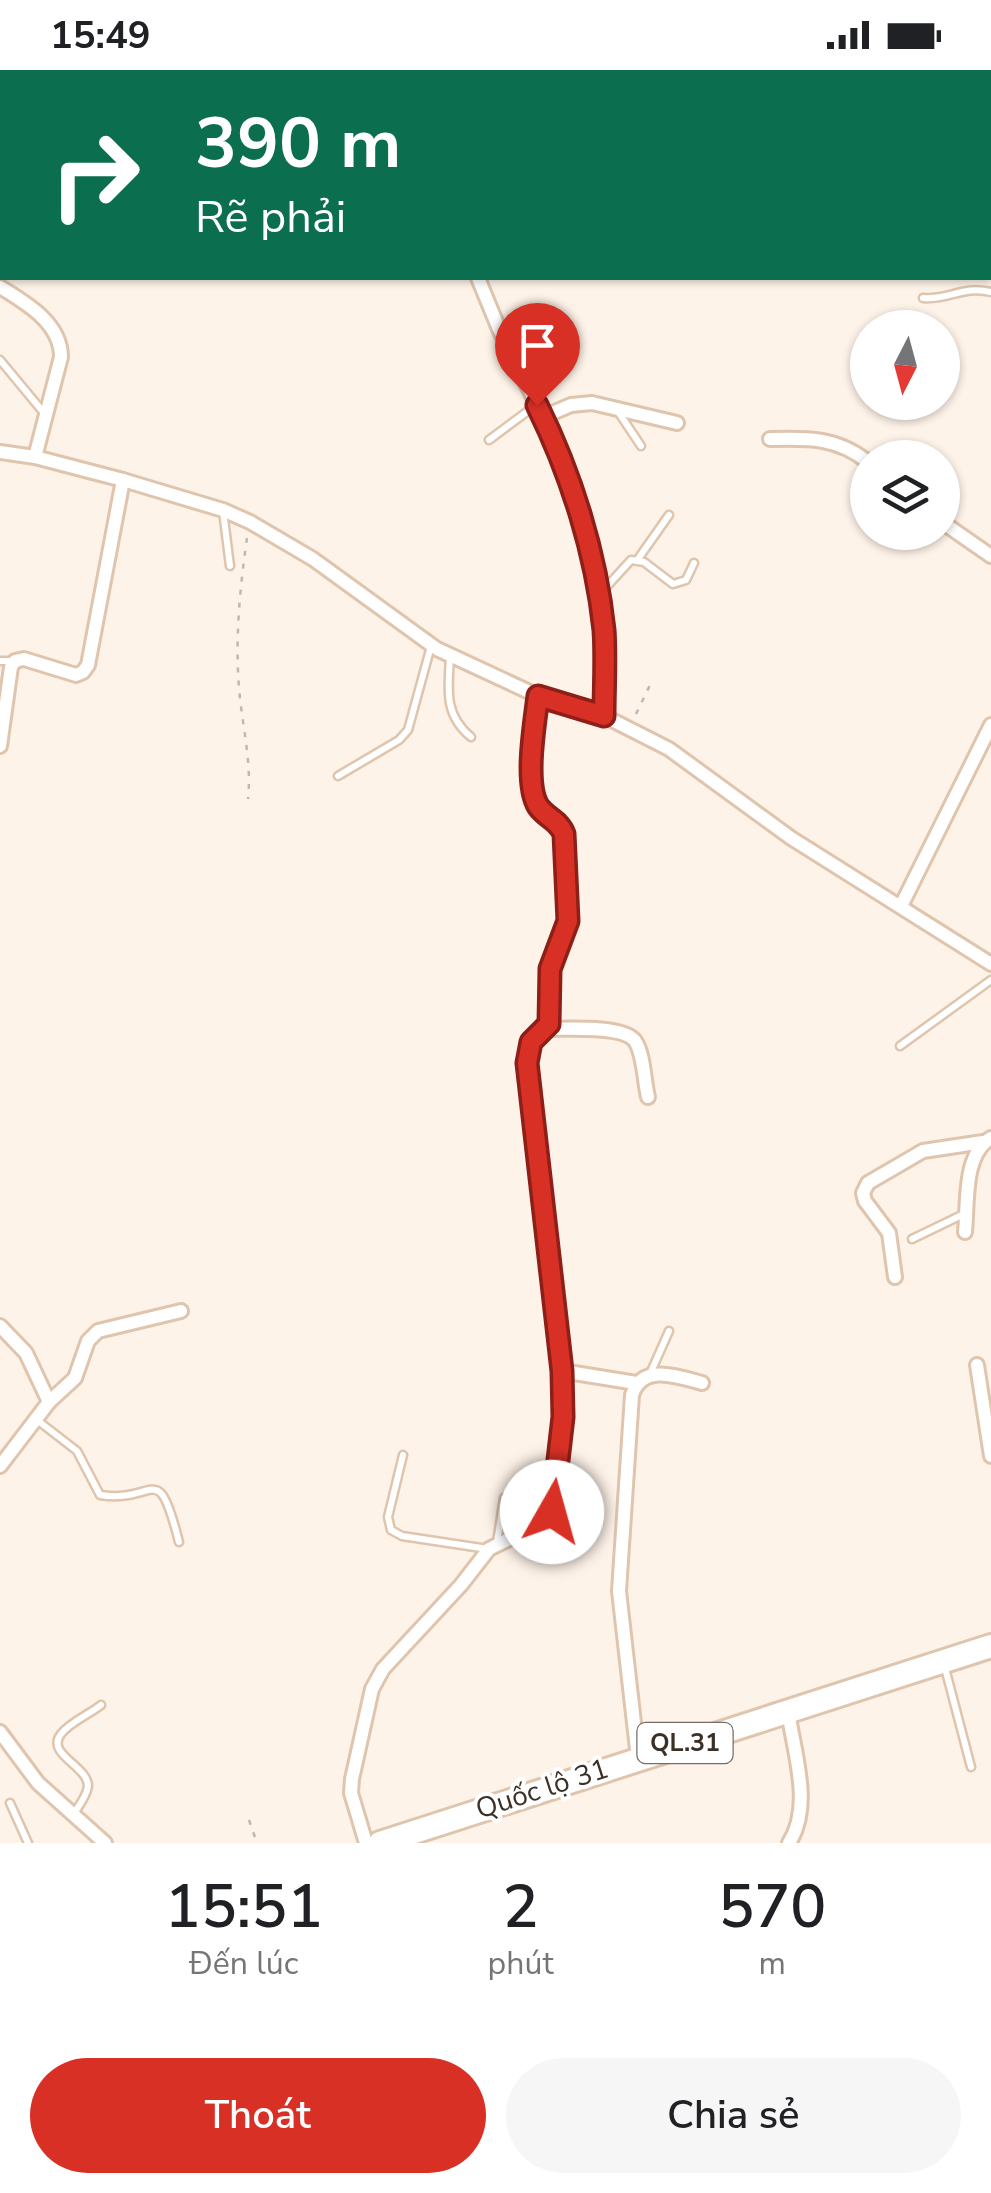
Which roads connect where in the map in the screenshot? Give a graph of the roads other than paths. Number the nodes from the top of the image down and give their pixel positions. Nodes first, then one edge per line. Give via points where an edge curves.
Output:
1 (479, 280) edge
2 (0, 286) edge
3 (991, 292) edge
4 (923, 298) dead end
5 (0, 360) edge
6 (615, 408) junction
7 (540, 411) junction
8 (45, 414) junction
9 (678, 423) dead end
10 (770, 438) dead end
11 (490, 440) dead end
12 (641, 446) dead end
13 (850, 449) edge
14 (0, 452) edge
15 (35, 457) junction
16 (123, 480) junction
17 (223, 510) junction
18 (669, 516) dead end
19 (960, 534) edge
20 (991, 556) edge
21 (638, 559) junction
22 (694, 564) dead end
23 (230, 566) dead end
24 (599, 594) junction
25 (431, 645) junction
26 (450, 656) junction
27 (0, 661) edge
28 (15, 661) junction
29 (538, 696) junction
30 (604, 716) junction
31 (991, 725) edge
32 (471, 738) dead end
33 (0, 746) edge
34 (338, 776) dead end
35 (901, 906) junction
36 (991, 964) edge
37 (991, 980) edge
38 (546, 1028) junction
39 (900, 1046) dead end
40 (648, 1097) dead end
41 (987, 1140) edge
42 (967, 1213) junction
43 (965, 1232) dead end
44 (912, 1238) dead end
45 (895, 1277) dead end
46 (181, 1311) dead end
47 (0, 1326) edge
48 (668, 1332) dead end
49 (977, 1365) dead end
50 (562, 1371) junction
51 (649, 1375) junction
52 (636, 1383) junction
53 (702, 1383) dead end
54 (49, 1402) junction
55 (37, 1420) junction
56 (403, 1456) dead end
57 (991, 1456) edge
58 (0, 1466) edge
59 (504, 1498) dead end
60 (178, 1542) dead end
61 (493, 1546) junction
62 (991, 1646) edge
63 (944, 1662) junction
64 (102, 1706) dead end
65 (788, 1711) junction
66 (0, 1732) edge
67 (638, 1758) junction
68 (970, 1768) dead end
69 (10, 1803) dead end
70 (72, 1816) junction
71 (28, 1843) edge
72 (105, 1843) edge
73 (366, 1843) edge
74 (380, 1843) edge
75 (788, 1843) edge

1 - 7 street
2 - 8 street via 36,312 60,344
3 - 4 lane via 971,288
5 - 8 lane
6 - 7 street via 580,403
6 - 9 street
6 - 12 lane
7 - 11 lane
7 - 24 street
8 - 15 street
10 - 13 street via 824,439
14 - 15 street
15 - 16 street
16 - 17 street
16 - 28 street via 86,670 76,674
17 - 23 lane
17 - 25 street via 313,559
18 - 21 lane
19 - 20 street
21 - 22 lane via 673,584 686,580
21 - 24 lane
24 - 30 street
25 - 26 street
25 - 34 lane via 404,736
26 - 29 street
26 - 32 lane via 449,708
27 - 28 lane
28 - 33 street
29 - 30 street
29 - 38 street via 534,795 562,828 568,912 550,969
30 - 35 street via 669,750
31 - 35 street
35 - 36 street
37 - 39 lane
38 - 40 street via 631,1037
38 - 50 street via 531,1042 527,1063
41 - 42 street via 974,1157
41 - 45 street via 924,1152 868,1183 864,1197 890,1233
42 - 43 street
42 - 44 lane
46 - 54 street via 98,1331 75,1378
47 - 54 street via 26,1353
48 - 51 lane
49 - 57 street
50 - 52 street
50 - 61 street via 552,1512
51 - 52 street
51 - 53 street
52 - 67 street via 619,1591
54 - 55 street
55 - 58 street
55 - 60 lane via 77,1450 100,1495 162,1493
56 - 61 lane via 388,1516 391,1530
59 - 61 lane
61 - 73 street via 406,1641 372,1689 352,1779
62 - 63 highway, Quốc lộ 31 / QL.31
63 - 65 highway, Quốc lộ 31 / QL.31
63 - 68 lane
64 - 70 lane via 59,1737 61,1754 87,1780
65 - 67 highway, Quốc lộ 31 / QL.31
65 - 75 street via 802,1810
66 - 70 street
67 - 74 highway, Quốc lộ 31 / QL.31
69 - 71 lane
70 - 72 street

